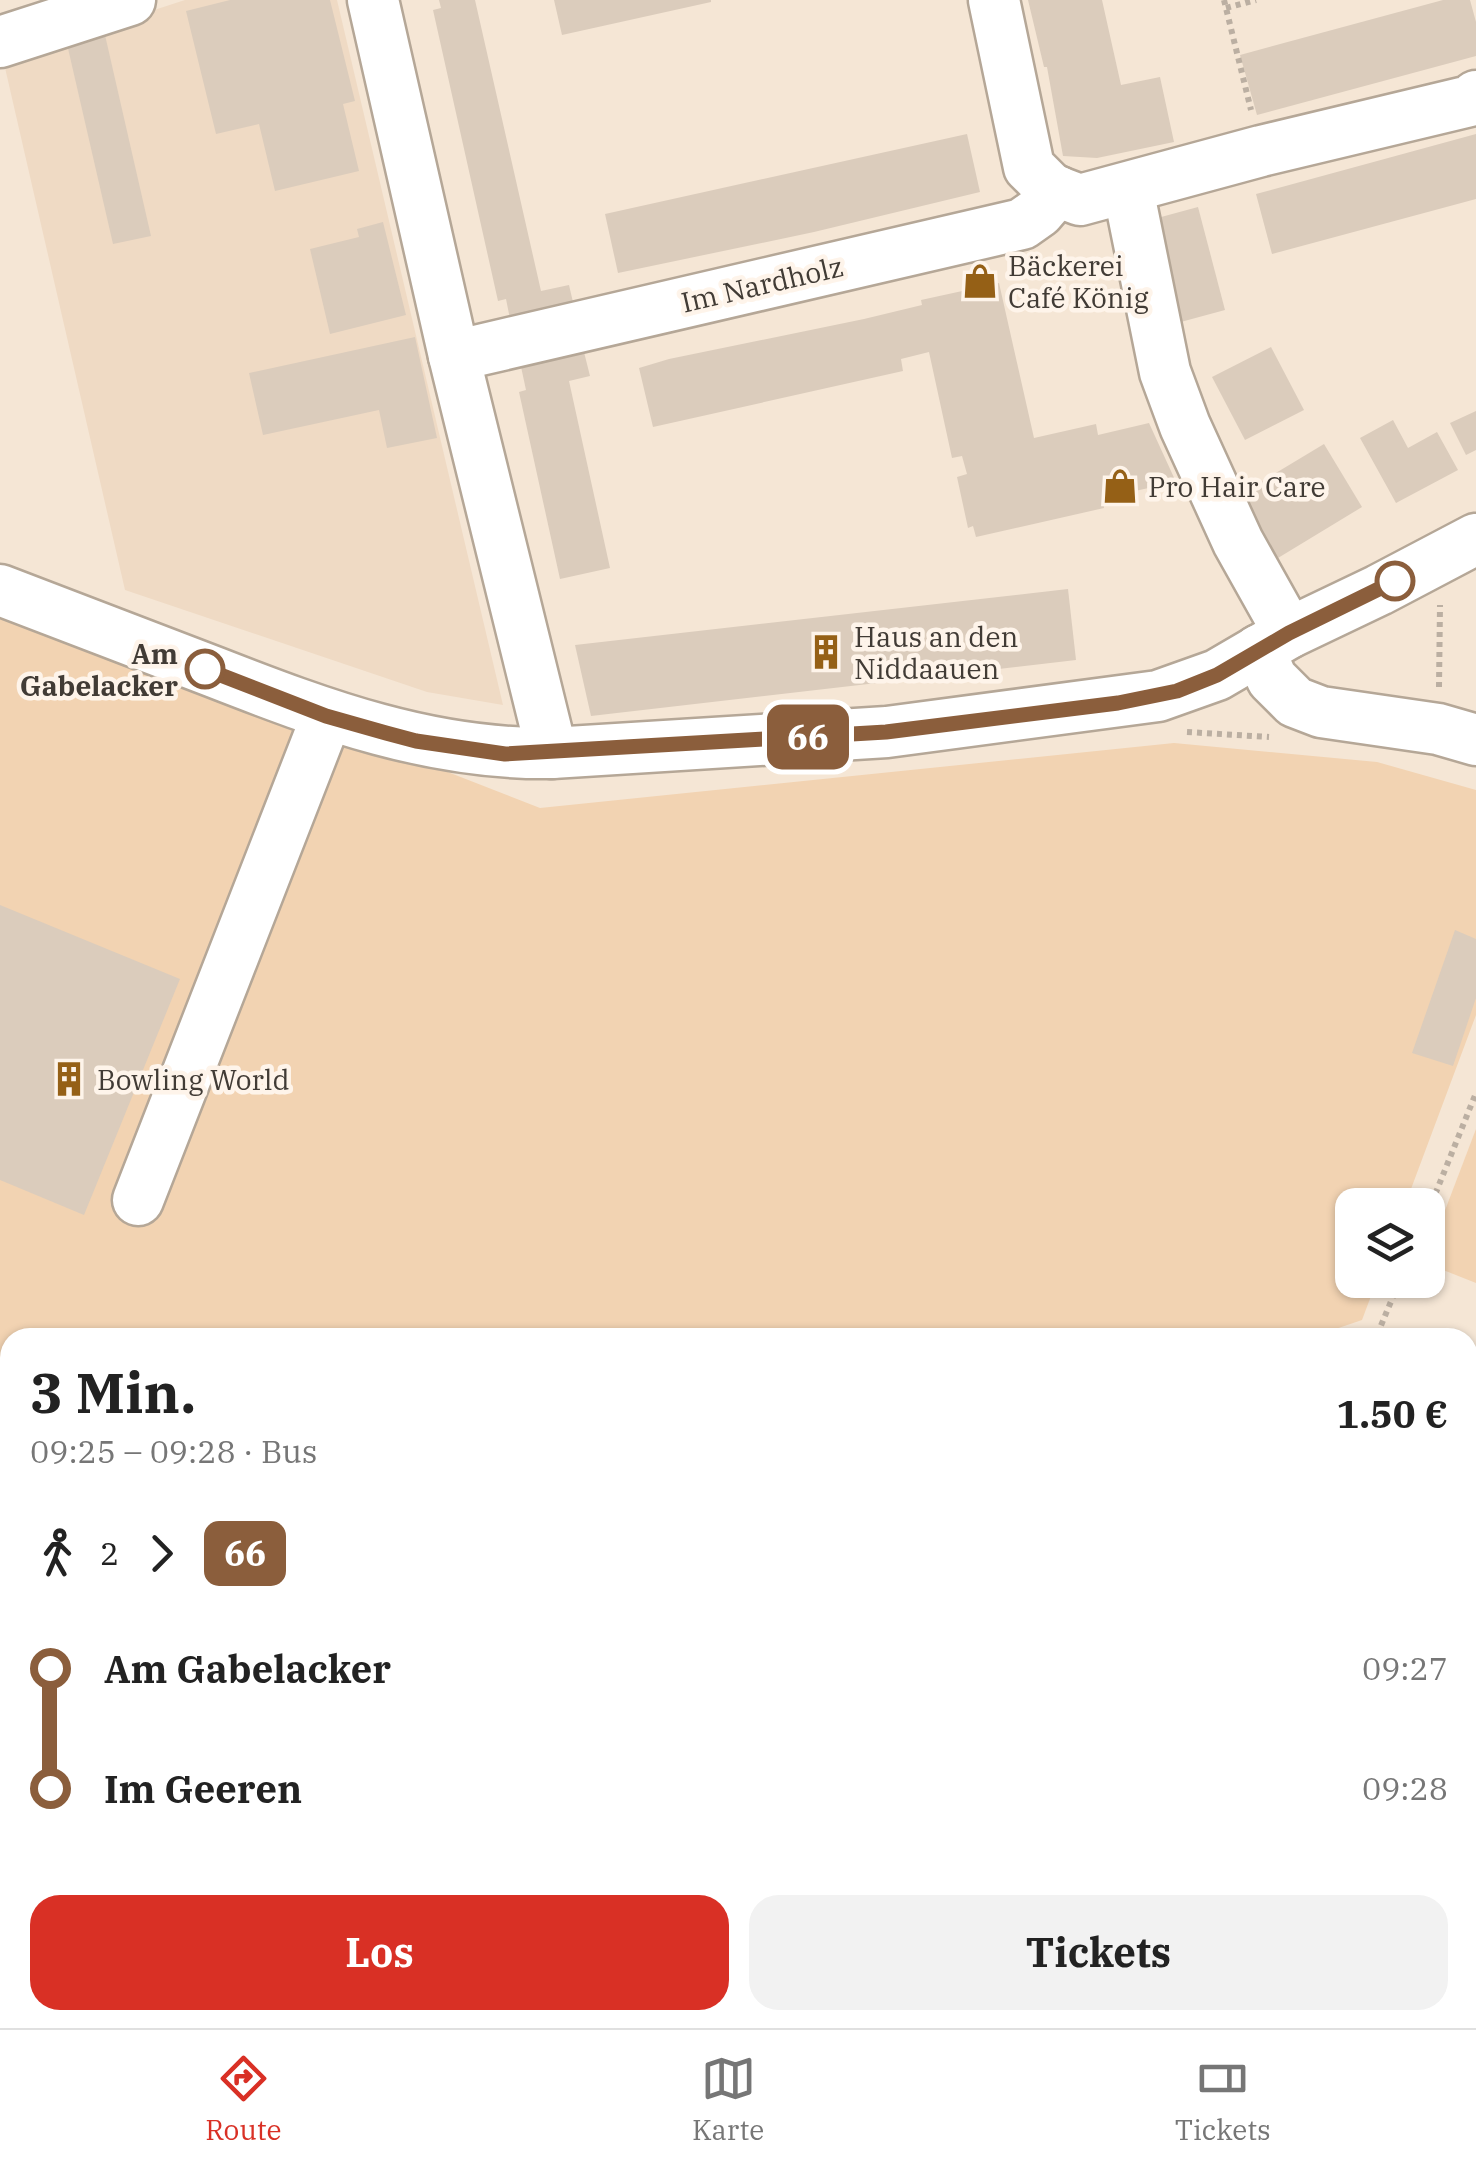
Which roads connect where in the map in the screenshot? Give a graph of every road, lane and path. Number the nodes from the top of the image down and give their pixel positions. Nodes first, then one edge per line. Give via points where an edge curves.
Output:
1 (130, 0) edge
2 (373, 0) edge
3 (994, 0) edge
4 (1256, 0) edge
5 (1225, 4) edge
6 (0, 42) edge
7 (1476, 96) edge
8 (1261, 150) junction
9 (1128, 189) junction
10 (1057, 191) junction
11 (454, 356) junction
12 (1476, 538) edge
13 (0, 590) edge
14 (1452, 597) dead end
15 (1274, 641) junction
16 (1440, 644) junction
17 (1428, 650) dead end
18 (326, 716) junction
19 (1457, 734) edge
20 (552, 753) junction
21 (1476, 1093) edge
22 (1438, 1188) edge
23 (138, 1200) dead end
24 (1392, 1298) edge
25 (1380, 1328) edge

1 - 6 street
2 - 11 street
3 - 10 street via 1029,167
4 - 5 path
5 - 8 path
7 - 8 street
8 - 9 street
9 - 10 street via 1080,200
9 - 15 street via 1165,372
10 - 11 street, Im Nardholz via 1022,224
11 - 20 street
12 - 15 street
13 - 18 street
14 - 16 path via 1440,604
15 - 19 street via 1272,678 1295,702
15 - 20 street via 1177,691 1118,703 886,732
16 - 17 path
16 - 19 path
18 - 20 street via 416,741 505,754
18 - 23 street
21 - 22 path
24 - 25 path

